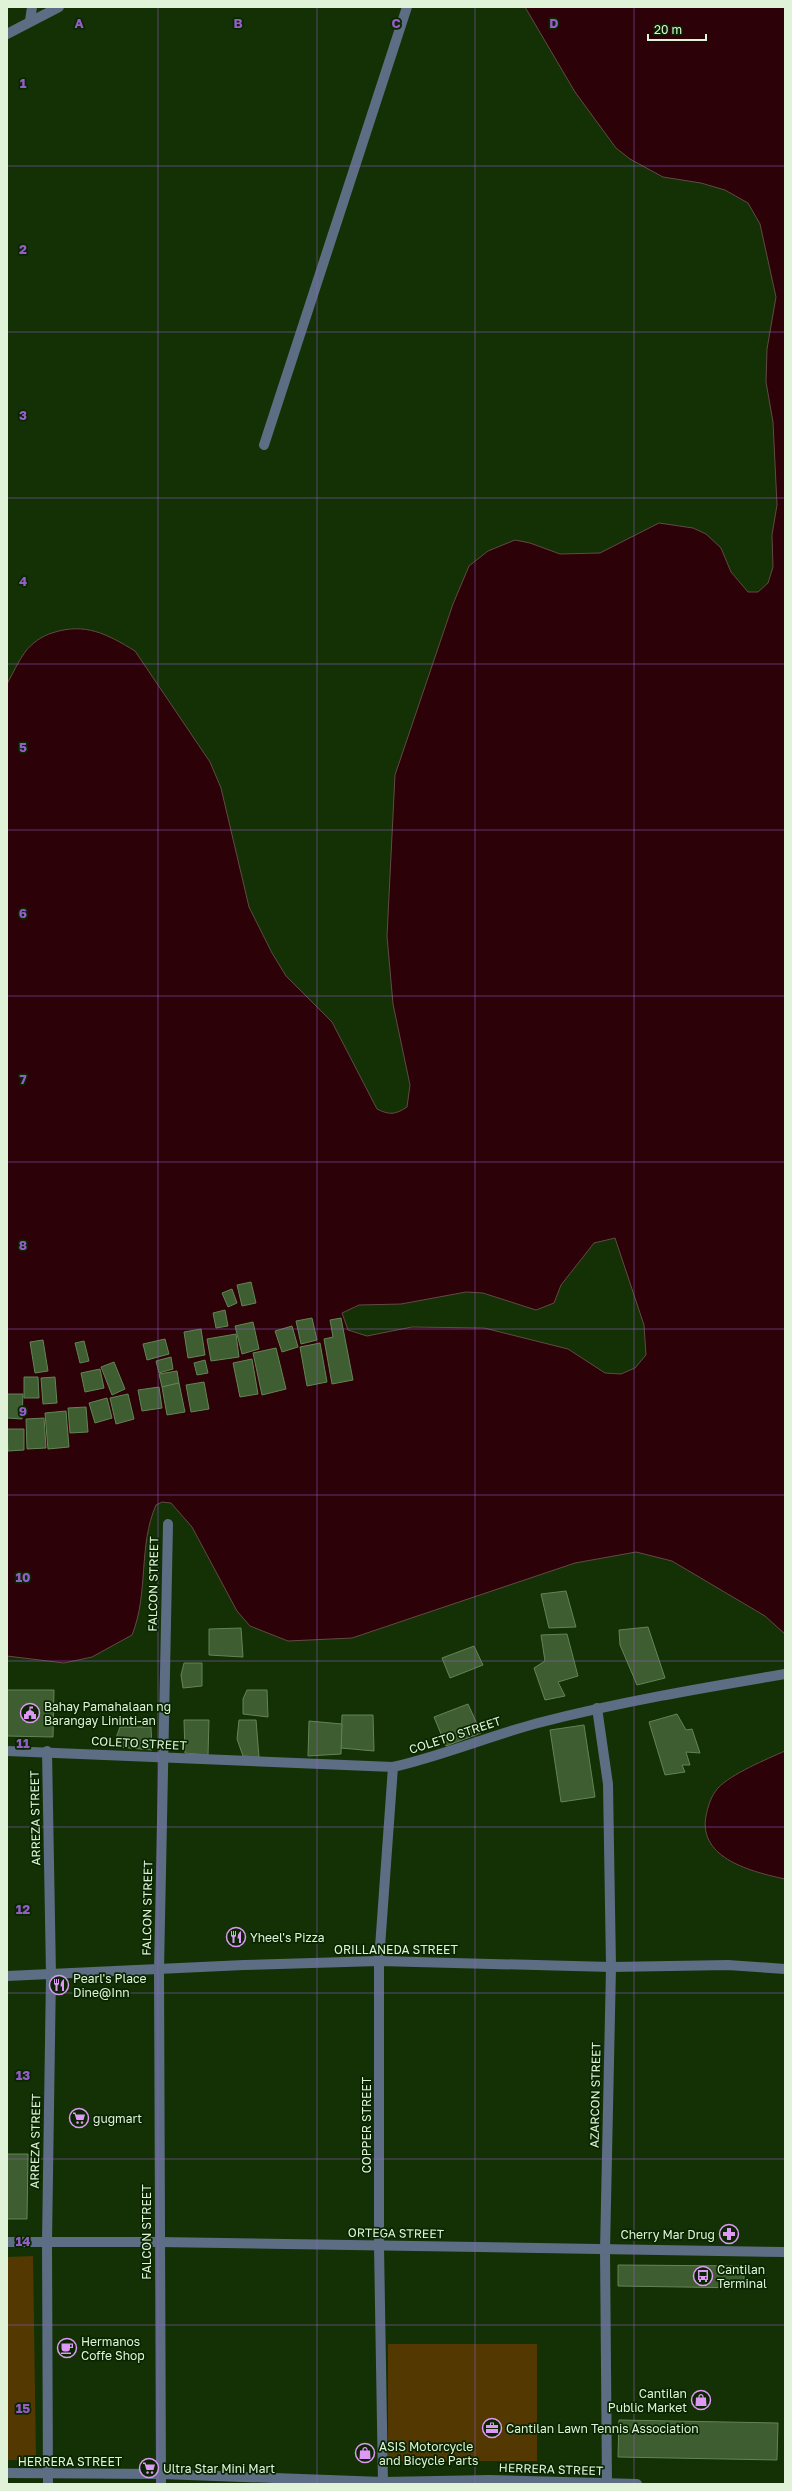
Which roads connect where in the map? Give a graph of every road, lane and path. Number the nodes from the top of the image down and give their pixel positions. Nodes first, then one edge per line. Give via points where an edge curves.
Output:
1 (32, 7) edge
2 (58, 7) edge
3 (407, 7) edge
4 (30, 21) junction
5 (7, 34) edge
6 (264, 445) dead end
7 (168, 1524) dead end
8 (785, 1674) edge
9 (597, 1708) junction
10 (7, 1751) edge
11 (47, 1751) junction
12 (162, 1758) junction
13 (393, 1767) junction
14 (379, 1962) junction
15 (611, 1967) junction
16 (785, 1969) edge
17 (159, 1970) junction
18 (51, 1974) junction
19 (7, 1976) edge
20 (7, 2242) edge
21 (47, 2242) junction
22 (159, 2242) junction
23 (379, 2246) junction
24 (605, 2250) junction
25 (785, 2252) edge
26 (7, 2473) edge
27 (48, 2479) edge
28 (161, 2479) edge
29 (383, 2483) edge
30 (608, 2484) edge
31 (637, 2484) edge

1 - 4 street
2 - 4 street
3 - 6 street
4 - 5 street
7 - 12 street, FALCON STREET
8 - 9 street, COLETO STREET
9 - 13 street, COLETO STREET via 506,1732 432,1758
9 - 15 street, AZARCON STREET via 608,1784
10 - 11 street, COLETO STREET
11 - 12 street, COLETO STREET
11 - 18 street, ARREZA STREET
12 - 13 street, COLETO STREET
12 - 17 street, FALCON STREET
13 - 14 street, COPPER STREET
14 - 15 street, ORILLANEDA STREET
14 - 17 street, ORILLANEDA STREET
14 - 23 street, COPPER STREET
15 - 16 street, ORILLANEDA STREET via 728,1965
15 - 24 street, AZARCON STREET
17 - 18 street, ORILLANEDA STREET
17 - 22 street, FALCON STREET
18 - 19 street, ORILLANEDA STREET
18 - 21 street, ARREZA STREET
20 - 21 street, ORTEGA STREET
21 - 22 street, ORTEGA STREET
21 - 27 street, ARREZA STREET
22 - 23 street, ORTEGA STREET
22 - 28 street, FALCON STREET
23 - 24 street, ORTEGA STREET
23 - 29 street, COPPER STREET
24 - 25 street, ORTEGA STREET
24 - 30 street, AZARCON STREET
26 - 27 street, HERRERA STREET
27 - 28 street, HERRERA STREET
28 - 29 street, HERRERA STREET
29 - 30 street, HERRERA STREET via 489,2480
30 - 31 street, HERRERA STREET

